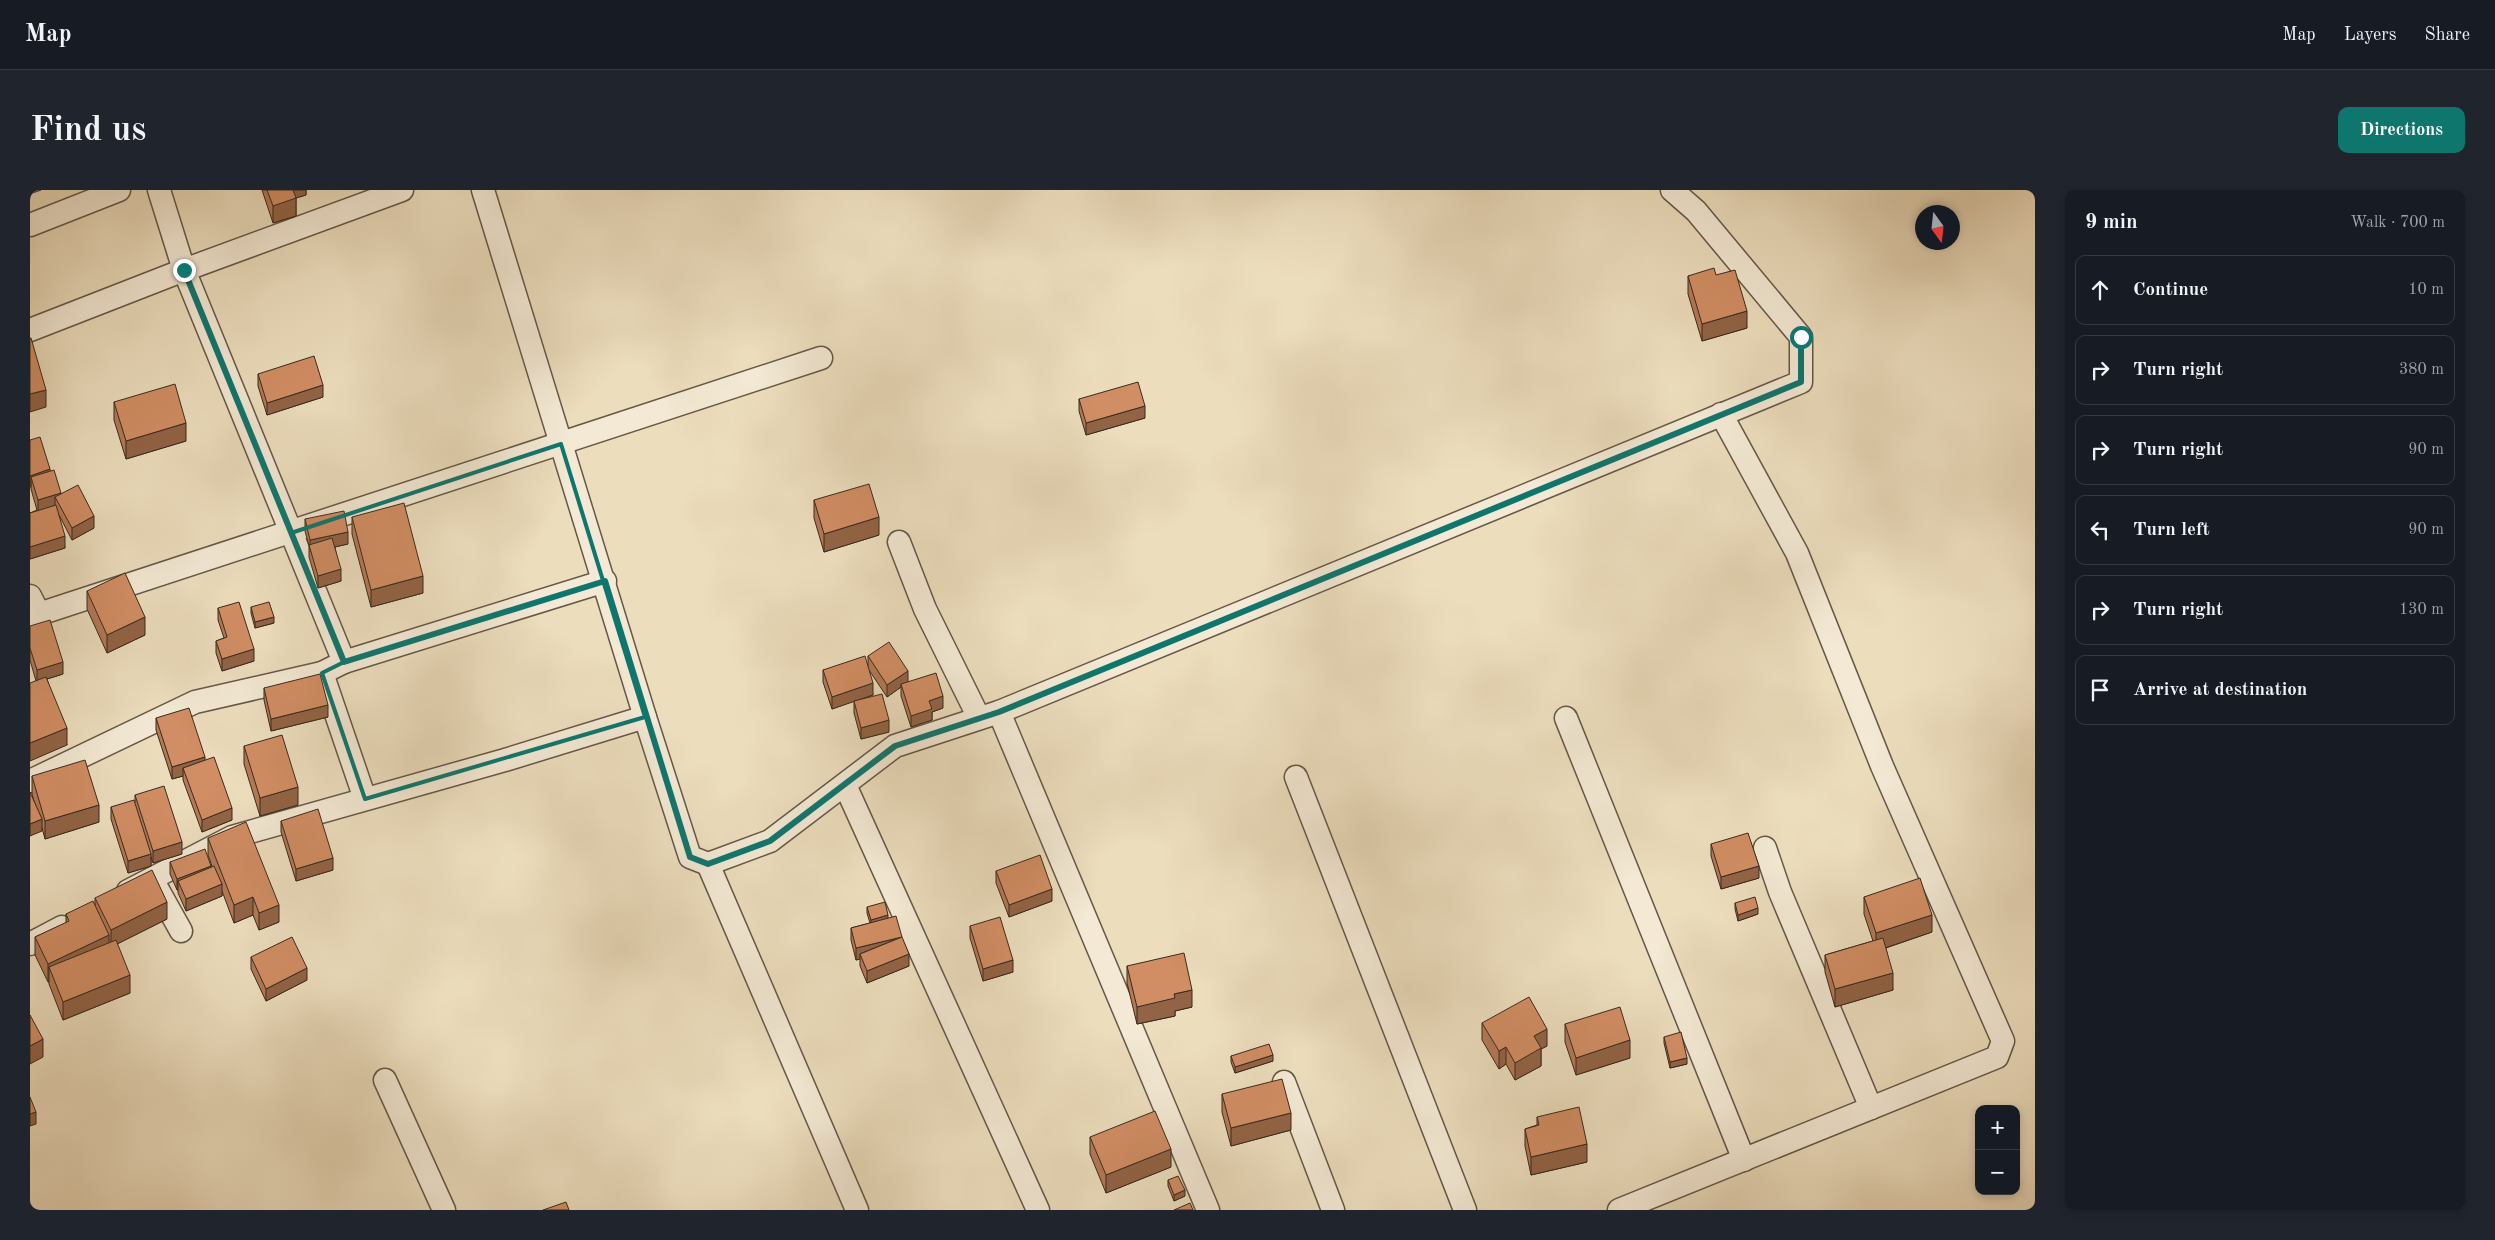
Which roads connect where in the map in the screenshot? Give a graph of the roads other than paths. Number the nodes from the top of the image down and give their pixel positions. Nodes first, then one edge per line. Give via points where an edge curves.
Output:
1 (119, 190) edge
2 (159, 190) edge
3 (402, 190) edge
4 (483, 190) edge
5 (1672, 190) edge
6 (30, 224) edge
7 (184, 270) junction
8 (30, 330) edge
9 (821, 358) dead end
10 (1721, 414) junction
11 (561, 444) junction
12 (290, 533) junction
13 (899, 542) dead end
14 (605, 581) junction
15 (33, 609) edge
16 (344, 662) junction
17 (322, 673) junction
18 (989, 715) junction
19 (645, 717) junction
20 (1566, 718) dead end
21 (1296, 777) dead end
22 (30, 782) edge
23 (846, 785) junction
24 (365, 800) junction
25 (1765, 848) dead end
26 (708, 864) junction
27 (152, 878) junction
28 (108, 902) edge
29 (82, 916) edge
30 (181, 931) dead end
31 (30, 944) edge
32 (385, 1080) dead end
33 (1284, 1082) edge
34 (1871, 1108) junction
35 (1744, 1160) junction
36 (1622, 1209) edge
37 (444, 1210) edge
38 (857, 1210) edge
39 (1038, 1210) edge
40 (1208, 1210) edge
41 (1333, 1210) edge
42 (1465, 1210) edge

1 - 6 street
2 - 7 street
3 - 7 street
4 - 11 street
5 - 10 street via 1696,211 1801,337 1801,382
7 - 8 street
7 - 12 street
9 - 11 street
10 - 18 street
10 - 34 street via 1796,552 1882,766 2003,1041 1997,1057
11 - 12 street
11 - 14 street
12 - 15 street
12 - 16 street
13 - 18 street via 925,610
14 - 16 street
14 - 19 street
16 - 17 street
17 - 22 street via 195,702
17 - 24 street
18 - 23 street via 895,746
18 - 40 street
19 - 24 street
19 - 26 street via 690,857
20 - 35 street
21 - 42 street
23 - 26 street via 770,841
23 - 39 street
24 - 27 street via 232,837
25 - 34 street via 1780,892
26 - 38 street
27 - 28 street
27 - 30 street
29 - 31 street
32 - 37 street
33 - 41 street
34 - 35 street
35 - 36 street

